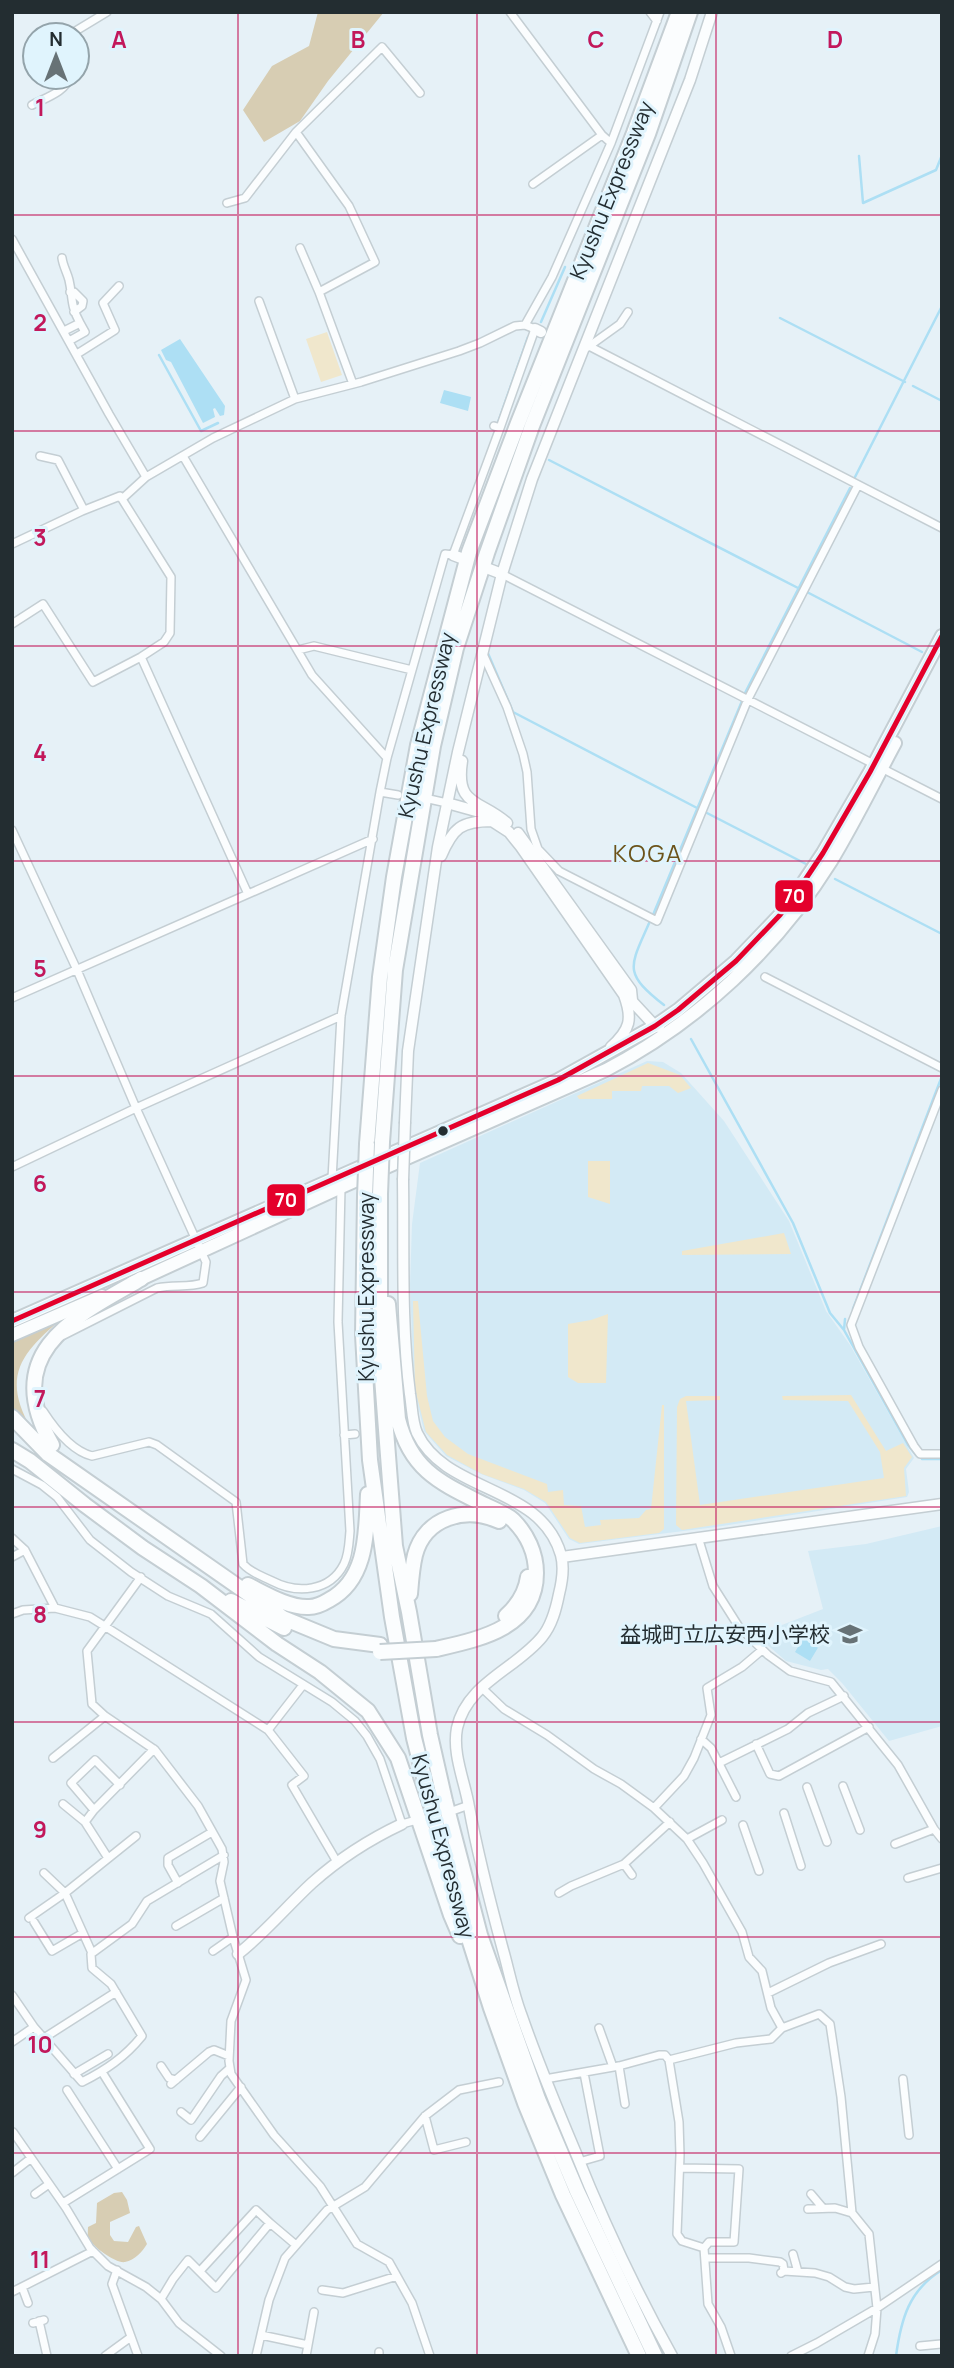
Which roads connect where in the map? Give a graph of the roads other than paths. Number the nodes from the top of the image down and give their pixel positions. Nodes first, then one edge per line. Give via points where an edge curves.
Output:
1 (107, 12) edge
2 (510, 12) edge
3 (650, 12) edge
4 (660, 12) edge
5 (679, 12) edge
6 (690, 12) edge
7 (712, 12) edge
8 (657, 21) junction
9 (91, 22) edge
10 (58, 91) edge
11 (420, 93) dead end
12 (32, 105) dead end
13 (296, 132) junction
14 (602, 135) junction
15 (611, 143) junction
16 (533, 184) dead end
17 (227, 203) dead end
18 (12, 239) edge
19 (300, 248) dead end
20 (62, 258) dead end
21 (119, 286) dead end
22 (319, 292) junction
23 (259, 301) dead end
24 (628, 312) dead end
25 (80, 323) junction
26 (534, 329) junction
27 (64, 331) junction
28 (69, 341) junction
29 (572, 342) dead end
30 (585, 346) junction
31 (77, 354) junction
32 (353, 384) junction
33 (295, 400) junction
34 (40, 456) dead end
35 (183, 456) junction
36 (146, 477) junction
37 (858, 485) junction
38 (122, 499) junction
39 (84, 510) junction
40 (942, 528) edge
41 (12, 544) edge
42 (489, 569) dead end
43 (502, 574) junction
44 (12, 624) edge
45 (942, 636) edge
46 (298, 650) junction
47 (481, 651) junction
48 (942, 652) edge
49 (141, 657) junction
50 (412, 670) junction
51 (748, 699) junction
52 (466, 718) junction
53 (387, 758) junction
54 (878, 766) junction
55 (380, 792) junction
56 (398, 795) dead end
57 (429, 799) dead end
58 (942, 799) edge
59 (447, 803) junction
60 (493, 818) junction
61 (12, 830) edge
62 (373, 839) junction
63 (435, 869) junction
64 (248, 894) junction
65 (77, 970) junction
66 (765, 977) dead end
67 (628, 997) junction
68 (12, 998) edge
69 (341, 1016) junction
70 (655, 1026) junction
71 (674, 1029) junction
72 (639, 1053) junction
73 (942, 1068) edge
74 (558, 1080) junction
75 (942, 1090) edge
76 (136, 1108) junction
77 (374, 1143) junction
78 (12, 1167) edge
79 (336, 1183) junction
80 (380, 1194) junction
81 (198, 1245) junction
82 (141, 1279) junction
83 (12, 1321) edge
84 (12, 1335) edge
85 (27, 1354) dead end
86 (21, 1400) dead end
87 (12, 1417) edge
88 (12, 1427) edge
89 (355, 1434) dead end
90 (344, 1435) junction
91 (12, 1450) edge
92 (942, 1454) edge
93 (370, 1460) junction
94 (13, 1471) edge
95 (97, 1489) junction
96 (942, 1504) edge
97 (85, 1505) junction
98 (698, 1537) junction
99 (12, 1538) edge
100 (25, 1550) junction
101 (12, 1557) edge
102 (562, 1557) junction
103 (212, 1569) junction
104 (141, 1577) junction
105 (201, 1586) junction
106 (54, 1608) junction
107 (409, 1612) junction
108 (12, 1614) edge
109 (106, 1627) junction
110 (436, 1645) junction
111 (380, 1649) junction
112 (762, 1650) junction
113 (303, 1685) junction
114 (481, 1688) junction
115 (844, 1696) junction
116 (105, 1716) junction
117 (869, 1727) junction
118 (268, 1730) junction
119 (701, 1739) junction
120 (756, 1744) junction
121 (154, 1749) junction
122 (53, 1758) dead end
123 (719, 1763) junction
124 (120, 1785) junction
125 (844, 1786) dead end
126 (807, 1787) dead end
127 (736, 1797) dead end
128 (63, 1804) dead end
129 (469, 1805) junction
130 (654, 1808) junction
131 (94, 1810) junction
132 (455, 1810) dead end
133 (784, 1813) dead end
134 (722, 1820) dead end
135 (85, 1822) junction
136 (407, 1822) joint
137 (670, 1822) junction
138 (743, 1825) dead end
139 (934, 1829) junction
140 (860, 1830) dead end
141 (212, 1832) junction
142 (136, 1836) dead end
143 (687, 1839) junction
144 (942, 1839) edge
145 (827, 1842) dead end
146 (895, 1844) dead end
147 (224, 1855) junction
148 (108, 1858) junction
149 (337, 1862) junction
150 (624, 1864) junction
151 (801, 1866) dead end
152 (942, 1868) edge
153 (759, 1871) dead end
154 (44, 1873) dead end
155 (632, 1875) dead end
156 (908, 1878) dead end
157 (178, 1883) junction
158 (65, 1893) junction
159 (559, 1893) dead end
160 (224, 1898) junction
161 (176, 1926) dead end
162 (83, 1933) junction
163 (233, 1937) junction
164 (881, 1944) dead end
165 (213, 1951) dead end
166 (92, 1953) junction
167 (238, 1954) junction
168 (116, 1992) junction
169 (768, 1993) junction
170 (12, 1995) edge
171 (491, 2008) junction
172 (34, 2027) junction
173 (599, 2028) dead end
174 (782, 2028) junction
175 (44, 2038) junction
176 (12, 2042) edge
177 (108, 2053) dead end
178 (229, 2056) junction
179 (669, 2060) junction
180 (161, 2066) dead end
181 (616, 2067) junction
182 (230, 2068) junction
183 (102, 2072) junction
184 (584, 2073) junction
185 (74, 2074) junction
186 (545, 2079) junction
187 (903, 2080) dead end
188 (499, 2082) dead end
189 (241, 2087) junction
190 (67, 2090) dead end
191 (625, 2104) dead end
192 (181, 2112) dead end
193 (425, 2116) junction
194 (13, 2132) edge
195 (909, 2135) dead end
196 (200, 2137) dead end
197 (466, 2142) dead end
198 (30, 2159) junction
199 (579, 2162) junction
200 (680, 2168) junction
201 (118, 2169) junction
202 (12, 2173) edge
203 (49, 2183) junction
204 (35, 2194) dead end
205 (811, 2194) dead end
206 (63, 2203) junction
207 (335, 2206) junction
208 (822, 2207) junction
209 (808, 2209) dead end
210 (852, 2213) junction
211 (270, 2223) junction
212 (296, 2245) junction
213 (704, 2248) junction
214 (93, 2251) junction
215 (793, 2254) dead end
216 (705, 2258) junction
217 (942, 2264) edge
218 (117, 2270) junction
219 (200, 2271) junction
220 (798, 2272) junction
221 (397, 2276) junction
222 (22, 2287) junction
223 (874, 2287) junction
224 (322, 2290) dead end
225 (12, 2292) edge
226 (161, 2299) junction
227 (28, 2303) dead end
228 (877, 2308) junction
229 (314, 2312) dead end
230 (39, 2321) dead end
231 (261, 2334) junction
232 (131, 2337) junction
233 (308, 2345) junction
234 (941, 2345) edge
235 (920, 2346) dead end
236 (47, 2356) edge
237 (105, 2356) edge
238 (138, 2356) edge
239 (221, 2356) edge
240 (256, 2356) edge
241 (306, 2356) edge
242 (430, 2356) edge
243 (639, 2356) edge
244 (655, 2356) edge
245 (672, 2356) edge
246 (731, 2356) edge
247 (791, 2356) edge
248 (868, 2356) edge

1 - 9 street
2 - 14 street
3 - 8 street
4 - 8 street
5 - 77 highway, Kyushu Expressway via 469,552 418,745 394,877 380,977
6 - 77 highway, Kyushu Expressway via 648,134 518,464 456,648 433,746 395,970
7 - 30 street via 690,80
8 - 15 street
10 - 12 street
11 - 13 street via 382,47
13 - 17 street via 245,198
13 - 22 street via 349,206 375,261
14 - 15 street
14 - 16 street
15 - 26 street
18 - 27 street
19 - 22 street
20 - 25 street
21 - 31 street via 103,303 115,330
22 - 32 street
23 - 33 street
24 - 30 street via 620,324
25 - 27 street
25 - 28 street via 85,332
26 - 32 street via 515,326 459,351
26 - 50 street via 497,427 457,556 445,554
27 - 28 street
28 - 31 street
29 - 30 street
30 - 37 street
30 - 43 street via 532,479
31 - 36 street
32 - 33 street
33 - 35 street
34 - 39 street via 58,460
35 - 36 street
35 - 46 street
36 - 38 street
37 - 40 street
37 - 51 street
38 - 39 street
38 - 49 street via 171,577 170,633
39 - 41 street
42 - 43 street
43 - 47 street
43 - 51 street
44 - 49 street via 43,604 93,682
45 - 54 main road
46 - 50 street via 314,646
46 - 53 street via 312,675
47 - 51 street via 523,754 531,829 538,849 559,871 657,921
47 - 52 street
48 - 54 main road
49 - 64 street
50 - 53 street
51 - 54 street
52 - 59 street
52 - 60 street via 460,782 467,797
53 - 55 street
54 - 58 street
54 - 70 main road via 780,915 707,987
54 - 71 main road via 831,860 787,924 748,968
55 - 56 street
55 - 62 street
57 - 59 street
59 - 60 street
59 - 63 street
60 - 63 street via 460,826
60 - 67 street via 530,847 631,990
61 - 65 street
62 - 64 street
62 - 69 street
63 - 102 street, bridge via 408,1051 405,1122 412,1434 455,1472 524,1505 547,1527
64 - 65 street
65 - 68 street
65 - 76 street
66 - 73 street
67 - 70 street
67 - 74 street via 625,1034
69 - 76 street
69 - 79 street
70 - 71 street
70 - 72 street
70 - 74 main road
71 - 72 main road
72 - 79 main road via 545,1098
74 - 79 main road
75 - 92 street via 851,1325 914,1446 920,1454
76 - 78 street
76 - 81 street
77 - 80 highway, Kyushu Expressway, bridge
77 - 93 highway, Kyushu Expressway, bridge via 365,1196 363,1335
79 - 81 main road
79 - 90 street
80 - 107 highway, Kyushu Expressway via 383,1406 396,1546
80 - 110 highway via 402,1436 414,1458 444,1486 512,1519 527,1537 536,1565 536,1586 518,1618 475,1640
81 - 82 main road
81 - 83 main road
81 - 90 street via 206,1262 203,1283 157,1288 54,1343 33,1382 44,1414 84,1454 149,1442 157,1445 236,1502 243,1564 281,1587 298,1590 333,1579 344,1564 350,1531
82 - 84 main road
82 - 85 highway via 65,1322
86 - 95 highway via 49,1443
87 - 95 highway via 48,1454
88 - 97 highway
89 - 90 street
91 - 97 highway
93 - 103 highway via 363,1557 340,1594 309,1607 290,1604
93 - 171 highway, Kyushu Expressway via 414,1738 450,1879
94 - 104 street via 57,1497 90,1540
95 - 103 highway
96 - 98 street
97 - 105 highway
98 - 102 street
98 - 112 street via 713,1586 739,1627
99 - 100 street
100 - 101 street
100 - 106 street
102 - 114 street via 555,1613 544,1636
103 - 111 highway via 283,1618 334,1639
104 - 109 street
104 - 113 street via 168,1596 211,1614 259,1657
105 - 111 highway via 300,1635 333,1645
105 - 171 highway via 368,1711 398,1758 451,1915
106 - 108 street
106 - 109 street via 90,1617
107 - 110 highway via 415,1556 433,1525 457,1515 478,1514 513,1532 523,1549 528,1574 515,1606 480,1630
107 - 244 highway, Kyushu Expressway via 445,1801 492,1970 538,2099
109 - 116 street via 87,1651 92,1704
109 - 118 street
110 - 111 highway, bridge
112 - 115 street via 790,1671 831,1682
112 - 119 street via 707,1688 711,1715
113 - 118 street
113 - 136 street via 340,1708 367,1736
114 - 129 street via 469,1701 457,1728 458,1758
114 - 130 street via 505,1709
115 - 117 street
115 - 120 street
116 - 121 street
116 - 122 street
117 - 120 street via 773,1777
117 - 139 street via 898,1765
118 - 149 street via 304,1776 292,1785
119 - 123 street
119 - 130 street via 684,1776
120 - 123 street
121 - 124 street
121 - 141 street
123 - 127 street
124 - 131 street
124 - 131 street via 95,1760 71,1783
125 - 140 street
126 - 145 street
128 - 135 street
129 - 132 street
129 - 186 street via 475,1845 520,2011
130 - 137 street
131 - 135 street
133 - 151 street
134 - 143 street
135 - 148 street
136 - 149 street via 367,1840
137 - 143 street
137 - 150 street
138 - 153 street
139 - 144 street
139 - 146 street
141 - 147 street
141 - 157 street via 168,1858
142 - 148 street
143 - 169 street via 742,1932
147 - 157 street
147 - 160 street via 220,1881
148 - 158 street
149 - 167 street
150 - 155 street
150 - 159 street
152 - 156 street
154 - 158 street
157 - 166 street via 147,1901 132,1924
158 - 162 street
158 - 162 street via 31,1920 55,1955
160 - 161 street
160 - 163 street
162 - 166 street
163 - 165 street
163 - 167 street
164 - 169 street
166 - 168 street via 92,1968
167 - 178 street via 246,1980 233,2012
168 - 175 street
168 - 183 street via 142,2036
169 - 174 street
170 - 172 street
171 - 243 highway, Kyushu Expressway via 563,2195
172 - 175 street
172 - 176 street
173 - 181 street
174 - 179 street via 771,2039
174 - 210 street via 819,2014 831,2024
175 - 185 street
177 - 185 street
178 - 180 street via 209,2052 174,2082
178 - 182 street
179 - 181 street via 659,2054
179 - 200 street via 679,2122
181 - 184 street
181 - 191 street
182 - 189 street
182 - 192 street via 191,2120
183 - 185 street via 82,2082
183 - 201 street via 150,2149
184 - 186 street
184 - 199 street via 600,2156
186 - 199 street
187 - 195 street
188 - 193 street via 459,2090
189 - 196 street
189 - 207 street via 274,2135
190 - 201 street
193 - 197 street via 434,2150
193 - 207 street via 365,2188
194 - 198 street
198 - 202 street
198 - 203 street
199 - 245 street
200 - 213 street via 677,2234 682,2241
200 - 213 street via 739,2169 734,2242 709,2242
201 - 206 street
203 - 204 street
203 - 206 street
205 - 208 street
206 - 214 street
207 - 212 street
207 - 221 street via 357,2244 389,2262
208 - 209 street
208 - 210 street
210 - 223 street via 869,2234
211 - 212 street
211 - 219 street via 256,2210
211 - 219 street via 216,2288
212 - 231 street via 285,2258
213 - 216 street
214 - 218 street
214 - 222 street
215 - 220 street
216 - 220 street via 780,2262 783,2272
216 - 246 street via 708,2304
217 - 228 street
218 - 226 street
218 - 232 street via 112,2284
219 - 226 street via 188,2260
220 - 223 street via 829,2277 845,2287
221 - 224 street via 343,2293
221 - 242 street via 412,2303
222 - 225 street
222 - 227 street
223 - 228 street
226 - 239 street via 179,2323
228 - 247 street
228 - 248 street via 876,2334
229 - 233 street
230 - 236 street
231 - 233 street
231 - 240 street
232 - 237 street
232 - 238 street
233 - 241 street
234 - 235 street

